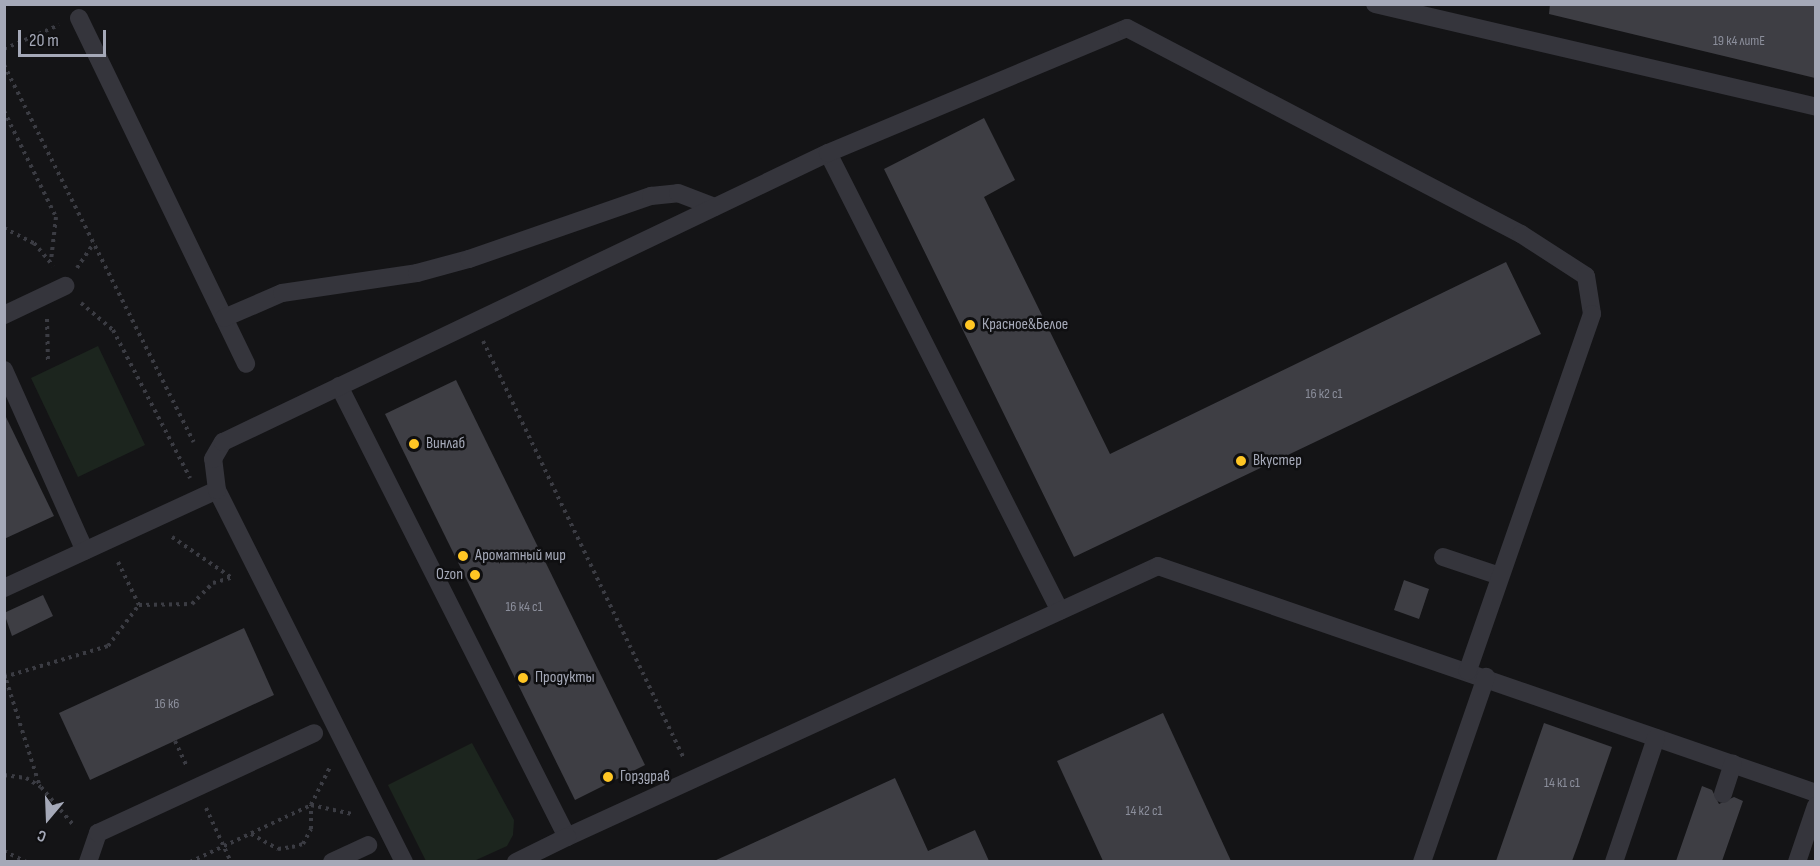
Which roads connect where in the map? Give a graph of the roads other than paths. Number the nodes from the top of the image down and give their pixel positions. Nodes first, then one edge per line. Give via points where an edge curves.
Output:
1 (1375, 4) edge
2 (79, 18) road end
3 (1815, 107) edge
4 (828, 153) junction
5 (714, 207) junction
6 (65, 286) road end
7 (4, 315) edge
8 (225, 318) junction
9 (246, 364) dead end
10 (4, 370) edge
11 (339, 386) junction
12 (215, 484) junction
13 (85, 550) junction
14 (1443, 556) dead end
15 (1500, 576) junction
16 (4, 588) edge
17 (1060, 610) junction
18 (1468, 671) junction
19 (1486, 677) junction
20 (314, 733) dead end
21 (1656, 738) junction
22 (1733, 764) junction
23 (1815, 793) edge
24 (1723, 794) dead end
25 (1815, 806) edge
26 (567, 837) junction
27 (368, 845) dead end
28 (90, 853) edge
29 (332, 861) edge
30 (404, 861) edge
31 (516, 861) edge
32 (1422, 861) edge
33 (1614, 861) edge
34 (1797, 861) edge

1 - 3 lane
2 - 8 lane
4 - 5 lane
4 - 15 lane via 1127,28 1521,234 1586,276 1592,314
4 - 17 lane
5 - 8 lane via 678,194 651,196 469,259 417,273 282,293
5 - 11 lane
6 - 7 lane
8 - 9 lane
10 - 13 lane via 51,492
11 - 12 lane via 224,442 213,459
11 - 26 lane
12 - 13 lane via 200,497
12 - 30 lane
13 - 16 lane
14 - 15 lane
15 - 18 lane
17 - 18 lane via 1158,566
17 - 26 lane
18 - 19 lane
19 - 21 lane
19 - 32 lane
20 - 28 lane via 98,833
21 - 22 lane
21 - 33 lane
22 - 23 lane
22 - 24 lane
25 - 34 lane
26 - 31 lane
27 - 29 lane

